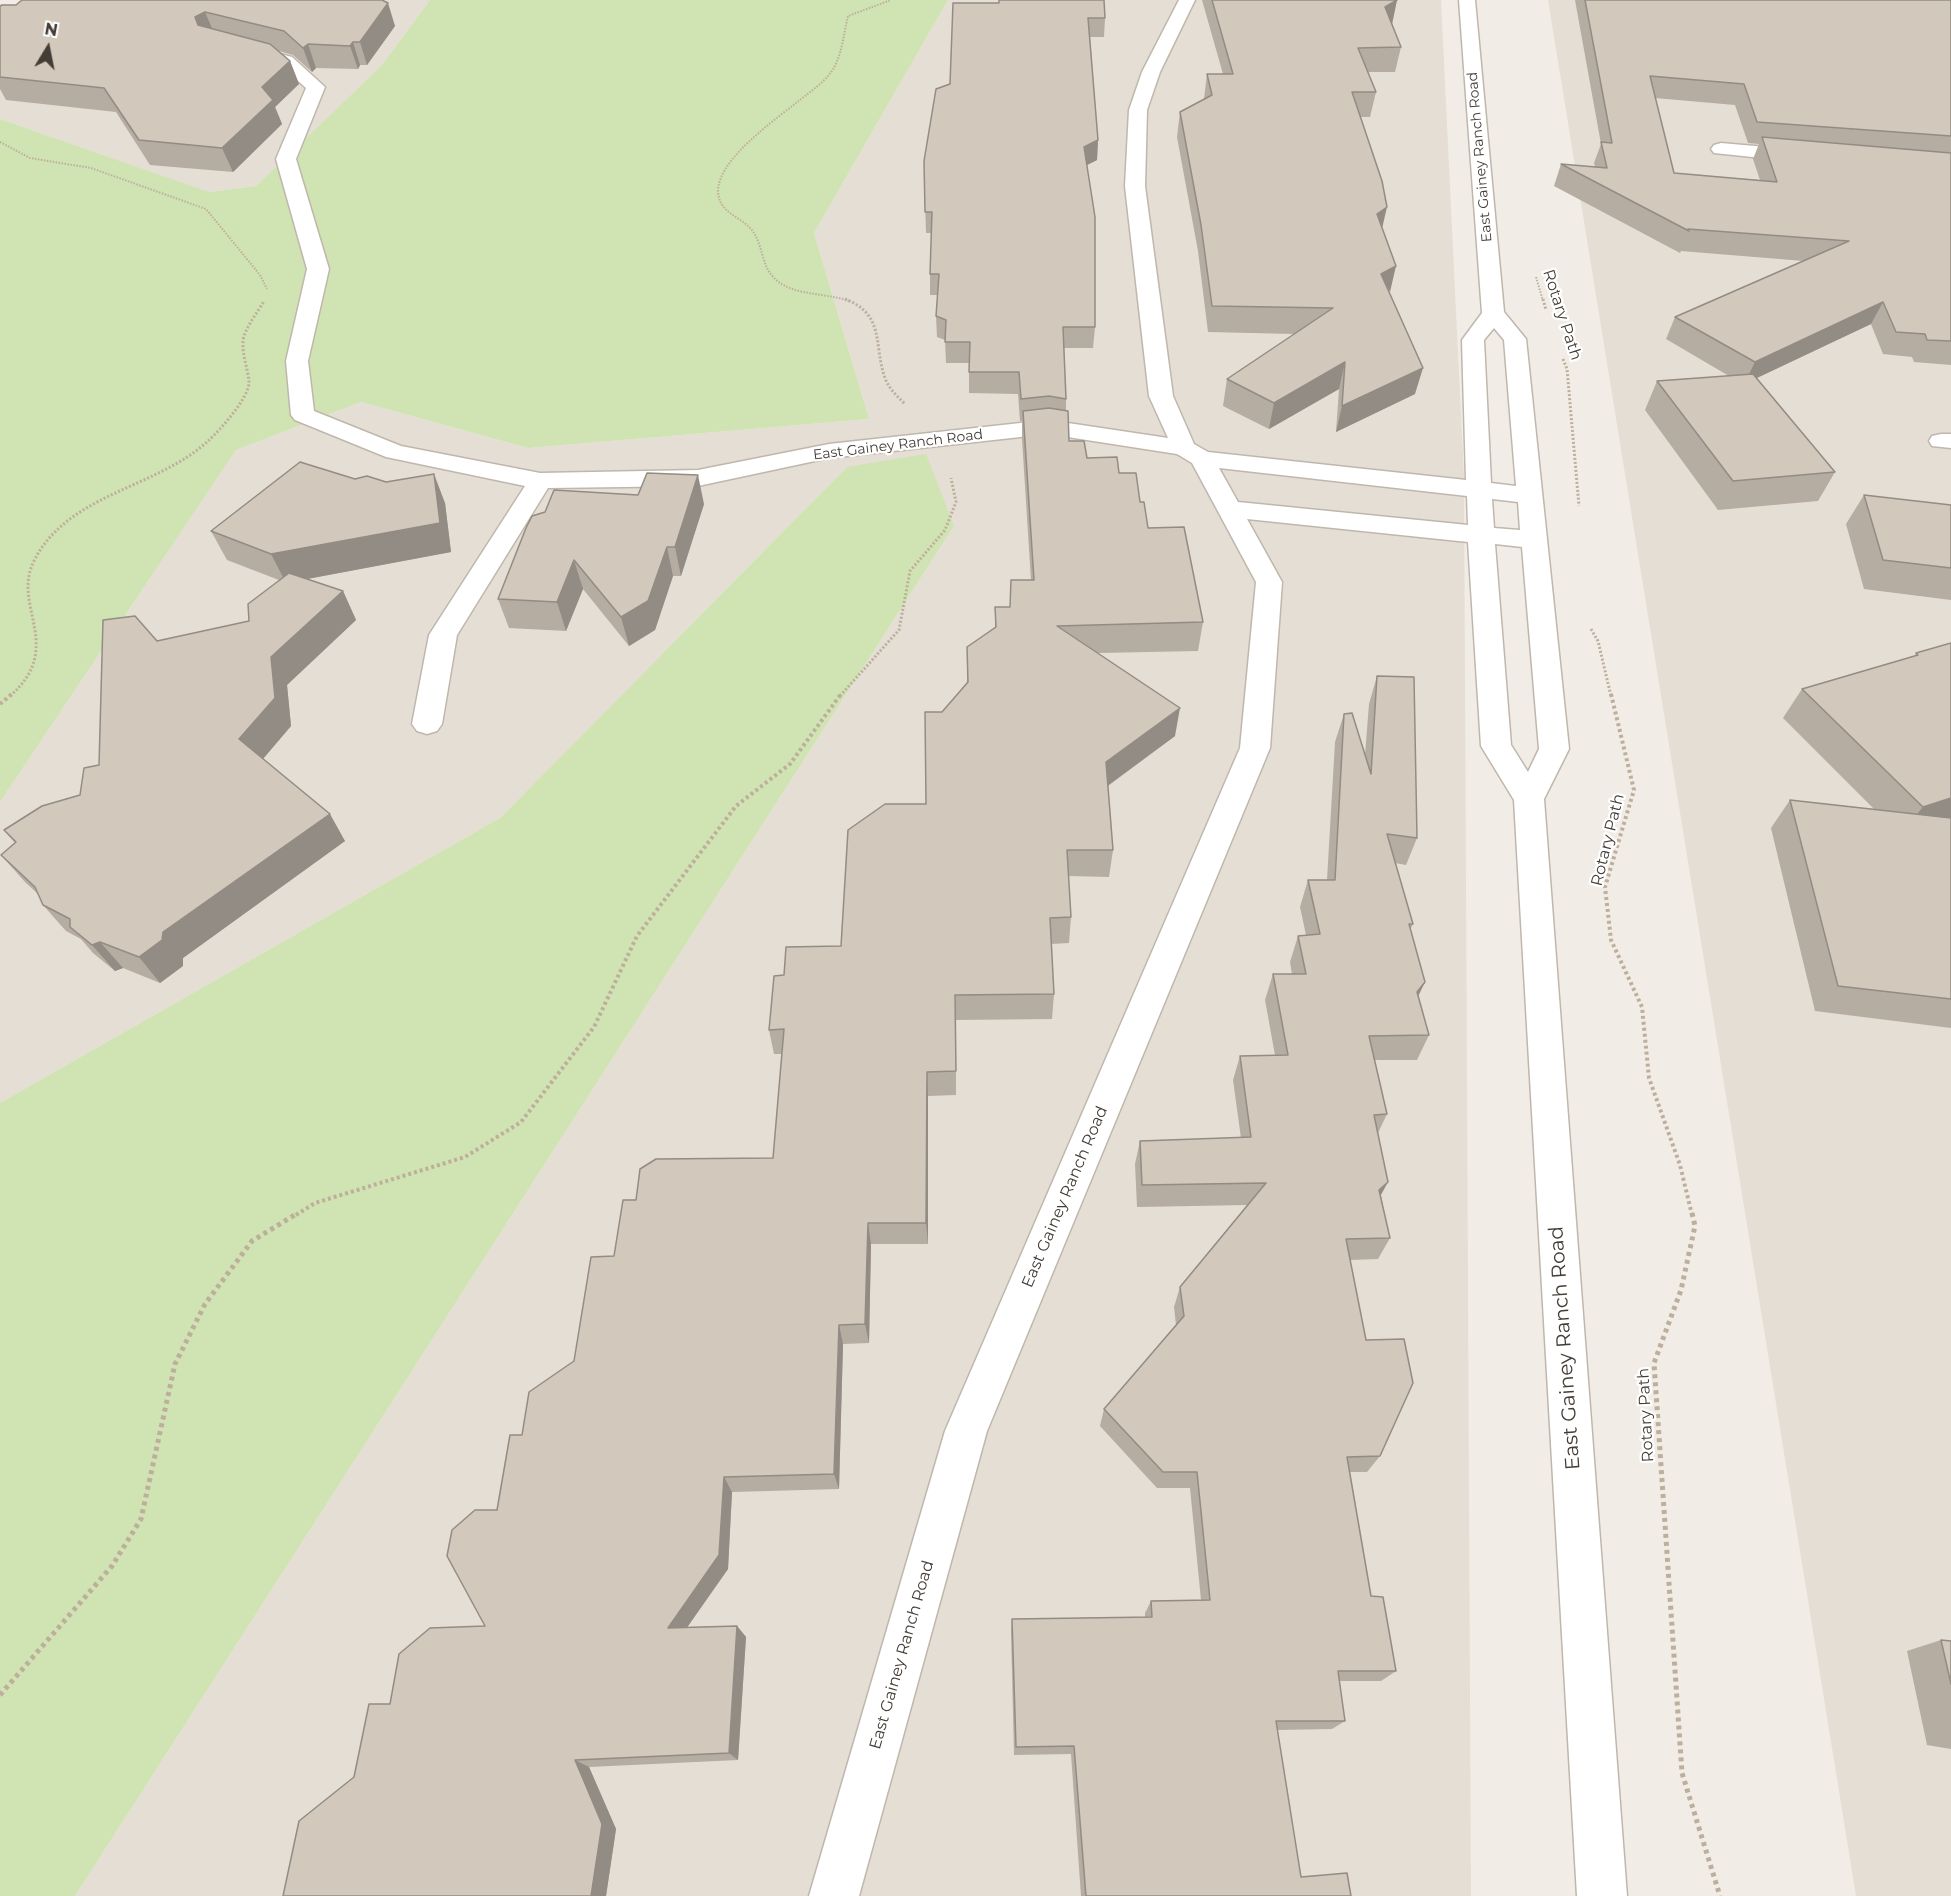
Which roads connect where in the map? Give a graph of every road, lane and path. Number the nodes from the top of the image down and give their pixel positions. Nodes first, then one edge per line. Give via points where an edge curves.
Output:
1 (891, 0) edge
2 (1186, 0) edge
3 (1467, 0) edge
4 (224, 45) edge
5 (0, 142) edge
6 (1721, 149) dead end
7 (1813, 157) edge
8 (1536, 275) dead end
9 (1493, 313) junction
10 (1549, 317) dead end
11 (1560, 349) dead end
12 (931, 440) junction
13 (1193, 454) junction
14 (540, 481) junction
15 (1479, 490) junction
16 (1529, 495) junction
17 (1579, 508) dead end
18 (1229, 509) junction
19 (1481, 535) junction
20 (1533, 540) junction
21 (1587, 622) dead end
22 (0, 704) edge
23 (427, 724) dead end
24 (1529, 799) junction
25 (0, 1695) edge
26 (834, 1896) edge
27 (1602, 1896) edge
28 (1720, 1896) edge

1 - 12 path via 848,16 840,52 829,74 806,97 770,121 725,171 718,184 719,199 751,230 766,266 781,284 863,309 875,325 889,387 915,413
2 - 13 street, East Gainey Ranch Road via 1151,72 1138,110 1135,186 1161,396
3 - 9 street, East Gainey Ranch Road
4 - 14 street, East Gainey Ranch Road via 286,61 316,87 286,159 318,269 297,361 303,415 395,452
5 - 22 path via 30,158 91,168 206,209 260,275 269,293 243,340 249,385 235,411 207,442 165,469 65,521 34,560 26,584 36,628 35,660 21,686
6 - 7 street
8 - 10 path, Rotary Path
9 - 15 street, East Gainey Ranch Road via 1473,340
9 - 16 street via 1515,339
11 - 17 path, Rotary Path via 1567,369
12 - 13 street, East Gainey Ranch Road via 1048,428
12 - 14 street, East Gainey Ranch Road via 829,451 698,478
12 - 25 path via 950,470 956,502 945,530 909,571 899,630 831,705 790,764 736,806 637,936 594,1027 521,1122 465,1157 315,1203 252,1241 205,1304 175,1364 141,1519 112,1566
13 - 15 street, East Gainey Ranch Road
13 - 18 street, East Gainey Ranch Road
14 - 23 street via 443,635
15 - 16 street, East Gainey Ranch Road
15 - 19 street, East Gainey Ranch Road
16 - 20 street
18 - 19 street
18 - 26 street, East Gainey Ranch Road via 1269,582 1255,748 966,1431
19 - 20 street
19 - 24 street, East Gainey Ranch Road via 1496,746
20 - 24 street via 1554,749
21 - 28 path, Rotary Path via 1598,641 1634,790 1605,887 1611,940 1642,1007 1649,1078 1680,1164 1695,1226 1682,1290 1654,1363 1682,1773
24 - 27 street, East Gainey Ranch Road

